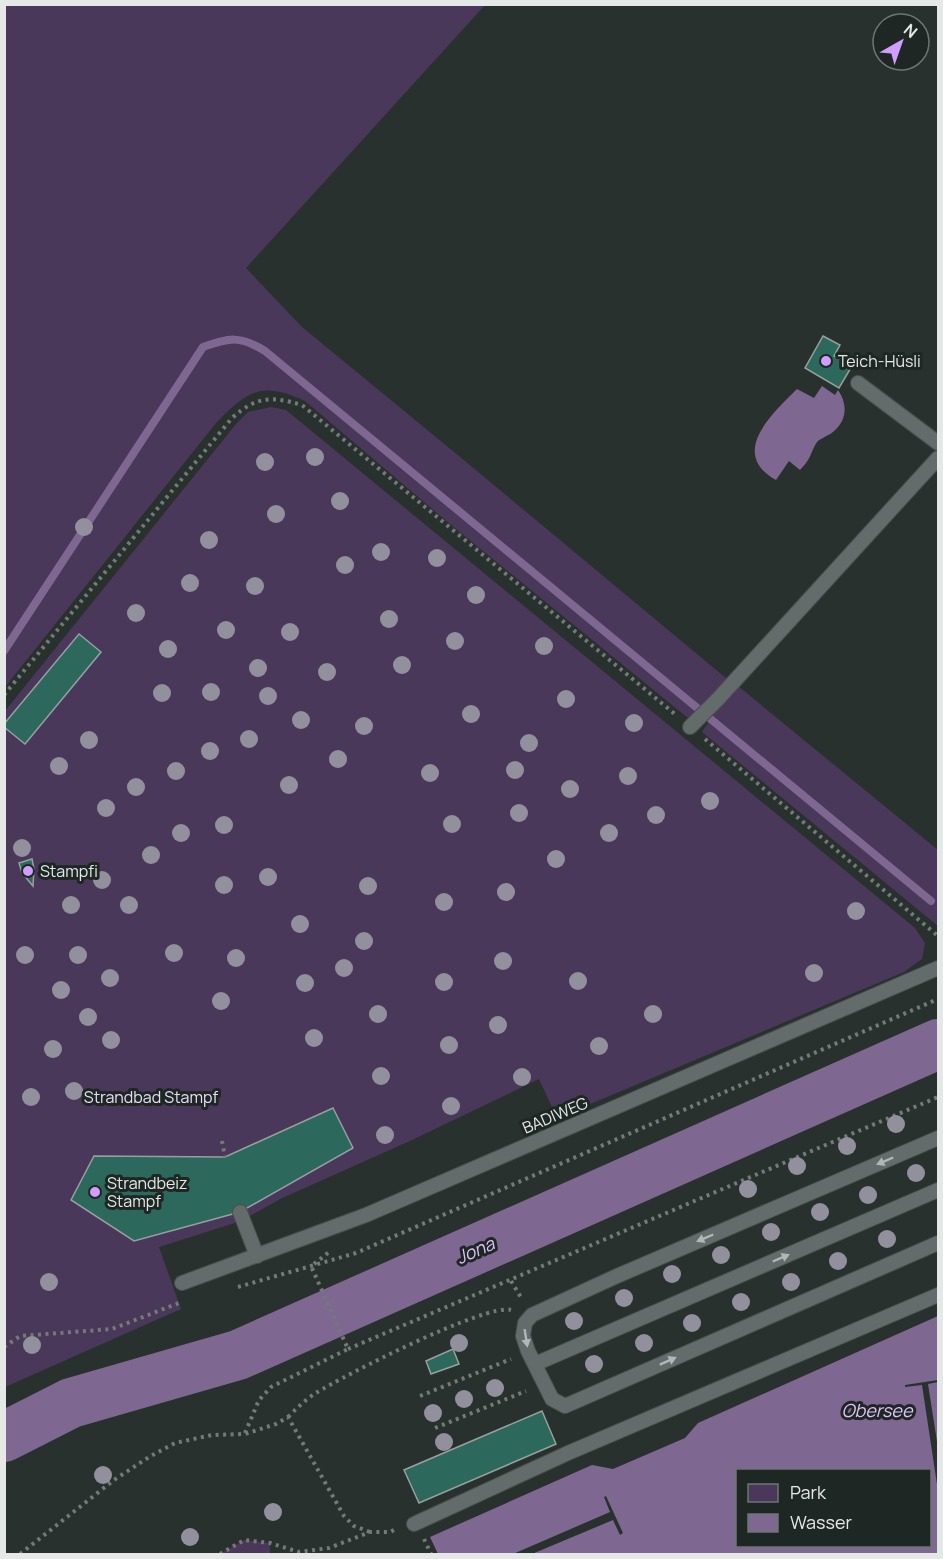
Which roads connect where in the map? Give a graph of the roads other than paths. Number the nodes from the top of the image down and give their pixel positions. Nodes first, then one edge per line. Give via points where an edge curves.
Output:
1 (858, 382) dead end
2 (939, 443) edge
3 (939, 458) edge
4 (693, 724) road end
5 (939, 968) edge
6 (939, 1138) edge
7 (939, 1190) edge
8 (240, 1212) dead end
9 (939, 1243) edge
10 (257, 1256) junction
11 (182, 1283) dead end
12 (939, 1295) edge
13 (535, 1364) junction
14 (414, 1524) road end

1 - 2 lane
3 - 4 lane
5 - 10 lane, BADIWEG via 366,1215
6 -> 13 lane via 532,1315 525,1323 523,1336
13 -> 7 lane
8 - 10 lane
13 -> 9 lane via 552,1399 565,1406
10 - 11 lane, BADIWEG
12 - 14 lane via 568,1453

